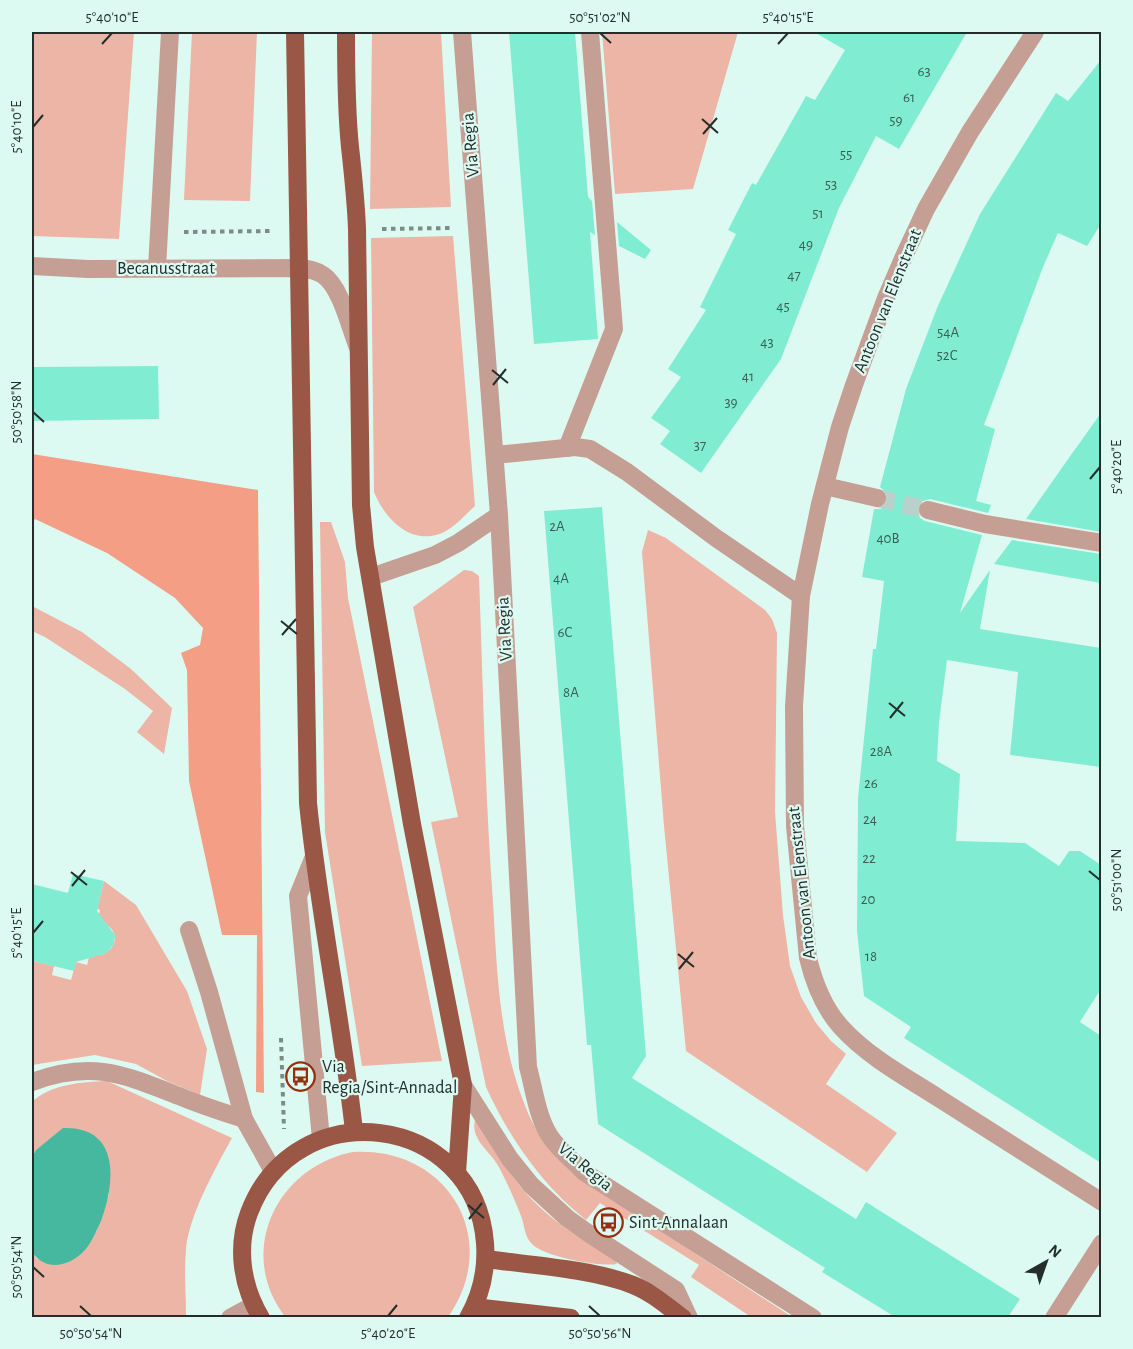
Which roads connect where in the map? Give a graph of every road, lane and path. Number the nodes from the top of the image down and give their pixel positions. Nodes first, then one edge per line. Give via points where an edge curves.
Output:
1 (170, 32) edge
2 (295, 32) edge
3 (346, 32) edge
4 (462, 32) edge
5 (590, 32) edge
6 (1035, 32) edge
7 (32, 266) edge
8 (157, 268) junction
9 (300, 268) junction
10 (358, 348) junction
11 (567, 448) junction
12 (495, 455) junction
13 (825, 486) junction
14 (877, 498) tunnel mouth
15 (928, 510) tunnel mouth
16 (499, 515) junction
17 (1101, 543) edge
18 (371, 578) junction
19 (801, 596) junction
20 (314, 859) junction
21 (189, 930) dead end
22 (32, 1082) edge
23 (463, 1084) junction
24 (244, 1119) junction
25 (354, 1131) junction
26 (321, 1139) junction
27 (273, 1171) junction
28 (457, 1173) junction
29 (1101, 1202) edge
30 (1101, 1243) edge
31 (486, 1259) junction
32 (257, 1311) edge
33 (471, 1312) edge
34 (230, 1317) edge
35 (571, 1317) edge
36 (683, 1317) edge
37 (689, 1317) edge
38 (813, 1317) edge
39 (1054, 1317) edge

1 - 8 street
2 - 9 main road
3 - 10 main road via 345,77 356,198
4 - 12 street, Via Regia
5 - 11 street via 614,329
6 - 13 street, Antoon van Elenstraat via 992,94 909,245 858,374
7 - 8 street, Becanusstraat
8 - 9 street, Becanusstraat
9 - 10 street via 322,274 336,288
9 - 20 main road via 306,747
10 - 18 main road via 361,505
11 - 12 street
11 - 19 street via 590,449 603,455
12 - 16 street, Via Regia
13 - 14 street
13 - 19 street, Antoon van Elenstraat
15 - 17 street
16 - 18 street via 435,555
16 - 38 street, Via Regia via 528,1068 549,1135 584,1172
18 - 23 main road via 412,824
19 - 29 street, Antoon van Elenstraat via 794,706 795,826 808,958 828,1010 852,1039 873,1055
20 - 25 main road
20 - 26 street via 298,896
21 - 24 street
22 - 24 street via 73,1071 123,1075
23 - 28 main road
23 - 37 street via 531,1185 567,1218 676,1290
24 - 27 street
25 - 26 main road
25 - 28 main road via 405,1138 437,1155
26 - 27 main road via 301,1148
27 - 32 main road via 253,1202 242,1246 243,1270
28 - 31 main road via 479,1209
30 - 39 street
31 - 33 main road via 482,1285
31 - 36 main road via 574,1271 633,1285
32 - 34 street
33 - 35 main road

